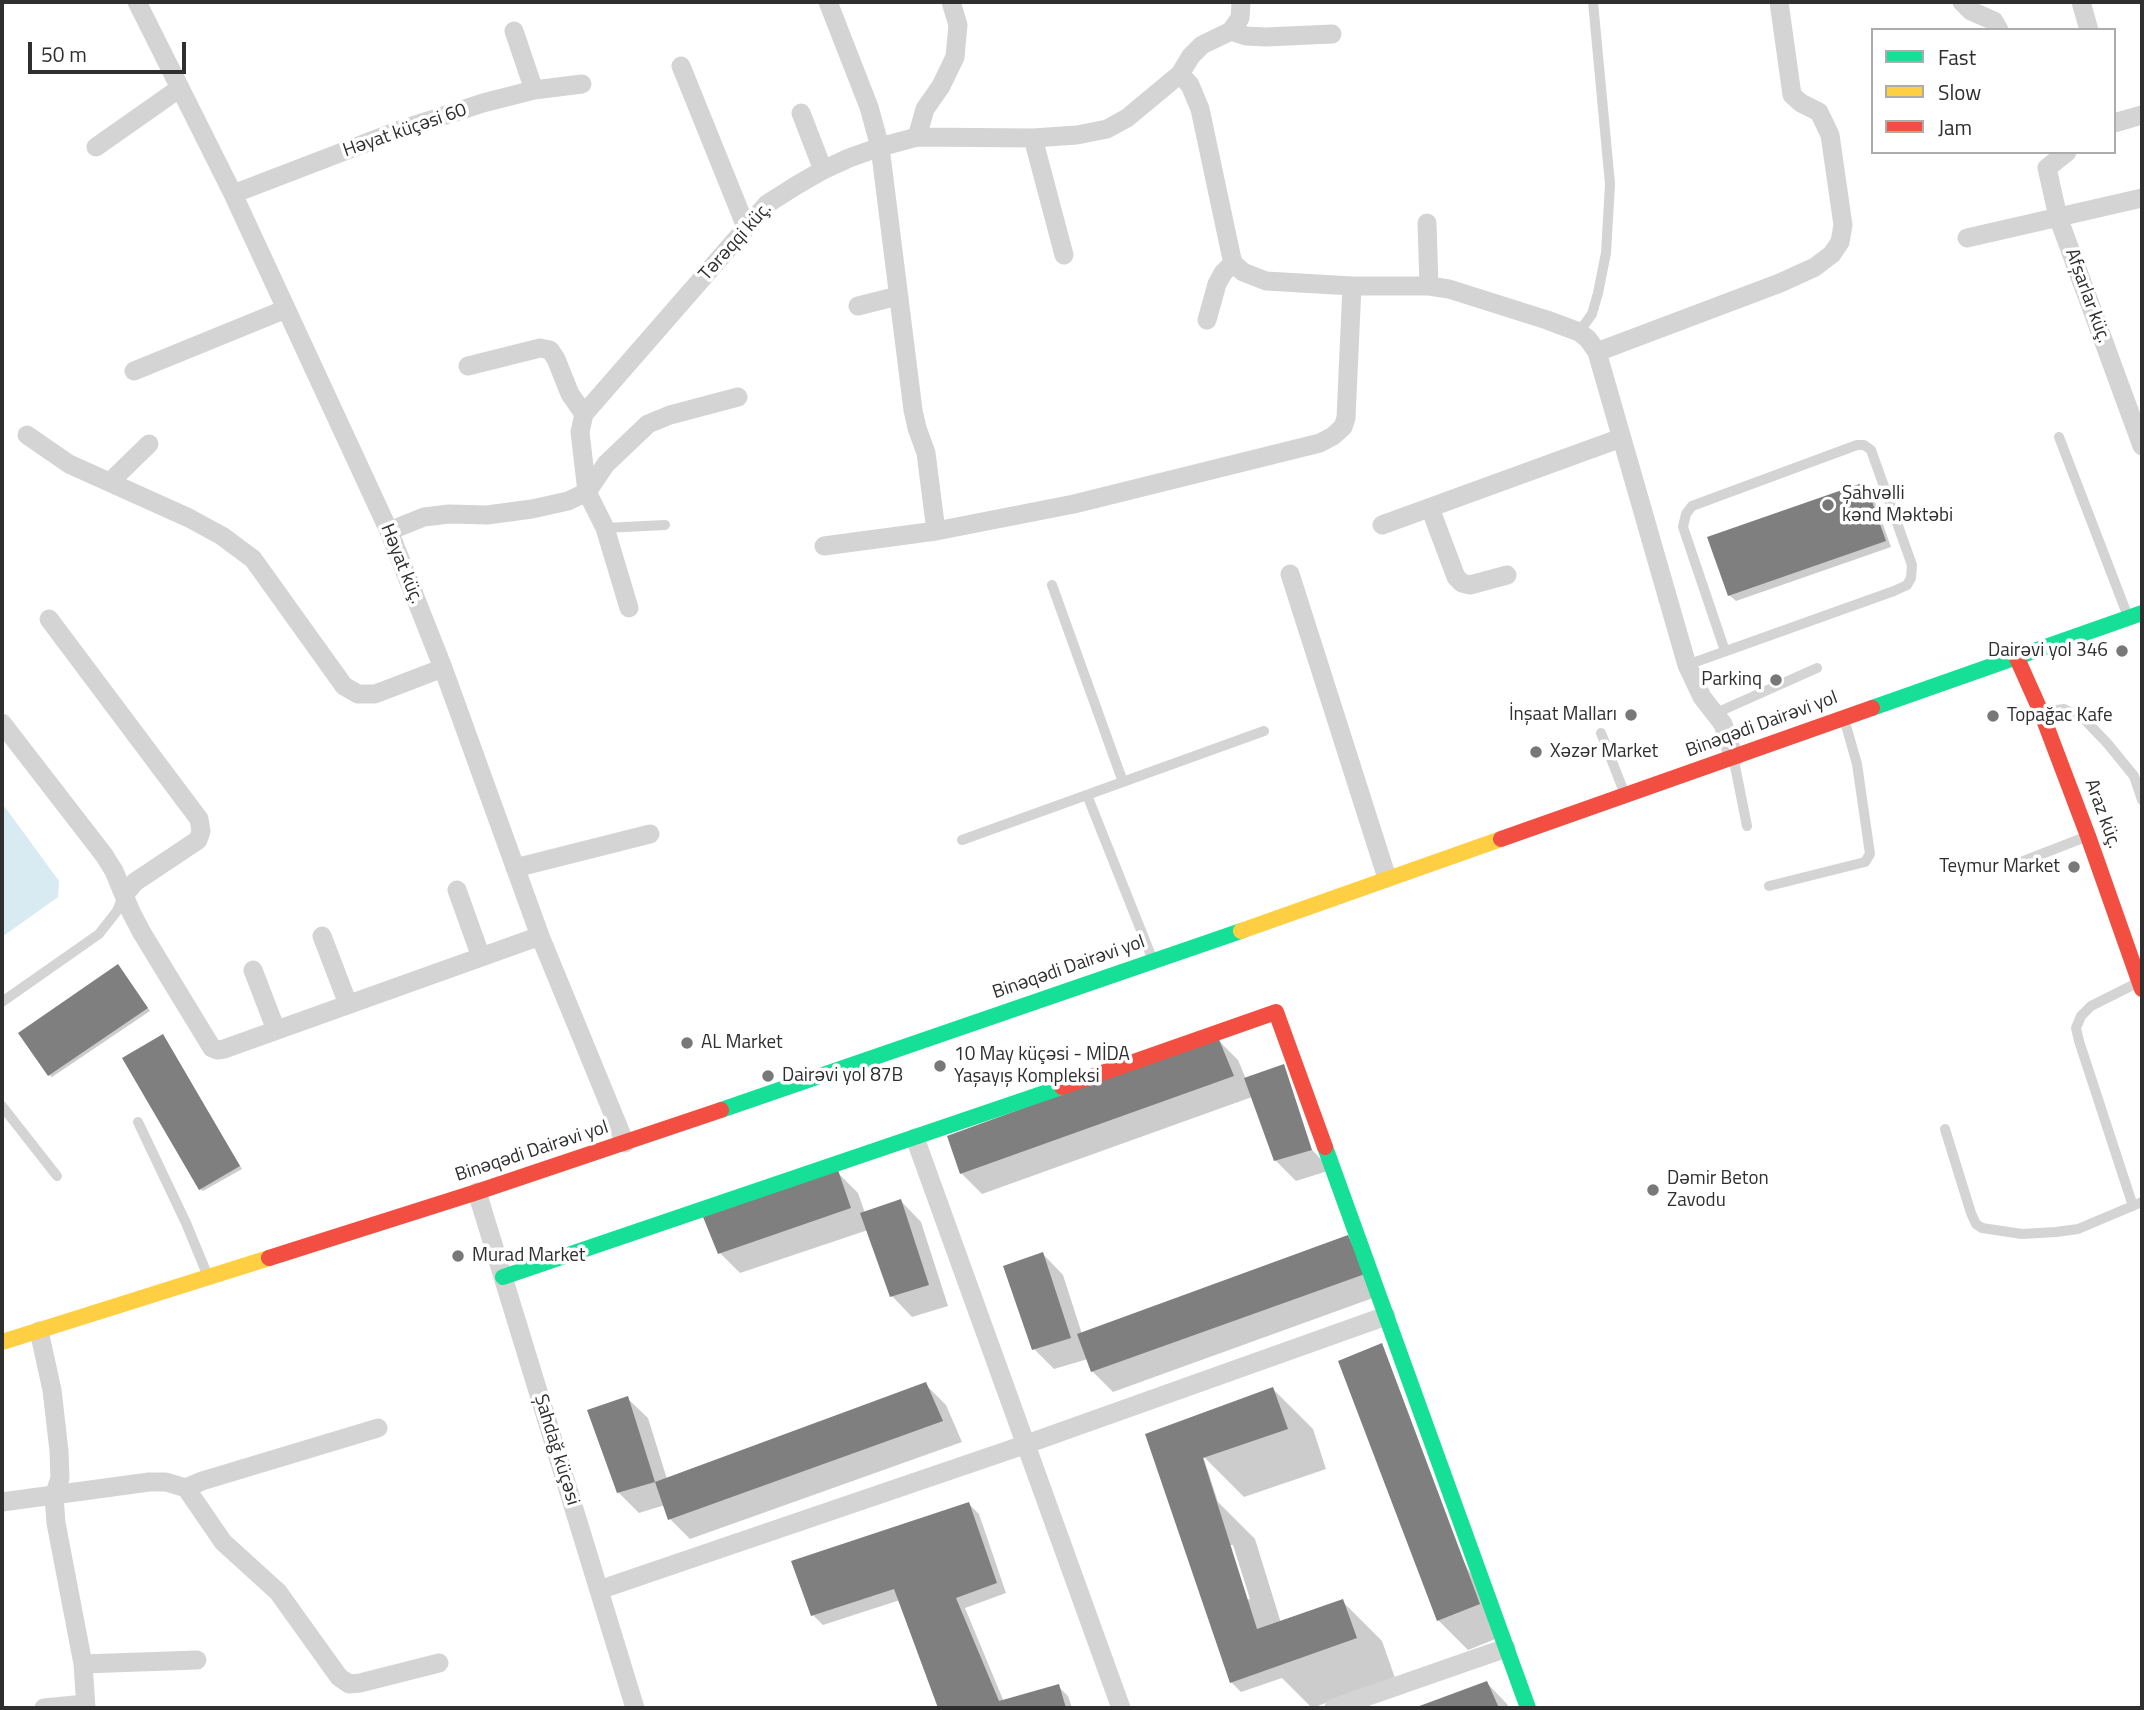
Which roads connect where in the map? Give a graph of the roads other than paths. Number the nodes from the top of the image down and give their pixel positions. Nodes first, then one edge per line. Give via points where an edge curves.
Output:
1 (137, 2) edge
2 (828, 2) edge
3 (951, 2) edge
4 (1241, 2) edge
5 (1593, 2) edge
6 (1779, 2) edge
7 (1962, 2) edge
8 (2081, 2) edge
9 (1998, 28) edge
10 (2088, 28) edge
11 (514, 31) dead end
12 (1231, 31) junction
13 (1332, 34) dead end
14 (681, 66) dead end
15 (1180, 74) junction
16 (582, 84) dead end
17 (180, 88) junction
18 (534, 90) junction
19 (801, 113) dead end
20 (2142, 115) edge
21 (2116, 122) edge
22 (917, 137) junction
23 (1033, 138) junction
24 (96, 147) dead end
25 (880, 147) junction
26 (2061, 154) edge
27 (2044, 160) edge
28 (823, 170) junction
29 (233, 194) junction
30 (2142, 198) edge
31 (2058, 217) junction
32 (1427, 223) dead end
33 (746, 227) junction
34 (1967, 238) dead end
35 (1065, 255) dead end
36 (1233, 263) junction
37 (1352, 286) junction
38 (1429, 286) junction
39 (898, 296) junction
40 (858, 306) dead end
41 (286, 309) junction
42 (1207, 320) dead end
43 (1580, 332) junction
44 (1597, 352) junction
45 (468, 366) dead end
46 (134, 371) dead end
47 (738, 397) dead end
48 (584, 414) junction
49 (27, 435) dead end
50 (2060, 437) dead end
51 (1621, 438) junction
52 (149, 444) dead end
53 (2142, 446) edge
54 (110, 482) junction
55 (587, 492) junction
56 (1430, 508) junction
57 (1382, 525) dead end
58 (664, 526) dead end
59 (605, 528) junction
60 (389, 531) junction
61 (936, 531) junction
62 (824, 546) dead end
63 (1290, 574) dead end
64 (1507, 575) dead end
65 (1052, 585) dead end
66 (629, 608) dead end
67 (2136, 615) edge
68 (49, 619) dead end
69 (1725, 651) junction
70 (2016, 656) junction
71 (1687, 665) junction
72 (443, 668) junction
73 (1816, 668) dead end
74 (2041, 712) junction
75 (1716, 713) junction
76 (1844, 718) junction
77 (2, 723) edge
78 (1264, 731) dead end
79 (1601, 733) dead end
80 (1734, 758) junction
81 (1123, 782) junction
82 (1087, 794) junction
83 (1626, 795) junction
84 (2142, 800) edge
85 (1747, 826) dead end
86 (650, 834) dead end
87 (2088, 836) junction
88 (962, 840) dead end
89 (2021, 862) dead end
90 (515, 868) junction
91 (1387, 878) junction
92 (1769, 886) dead end
93 (457, 890) dead end
94 (124, 895) junction
95 (322, 936) dead end
96 (540, 936) junction
97 (481, 957) junction
98 (1154, 962) junction
99 (253, 970) dead end
100 (2141, 985) edge
101 (2, 1002) edge
102 (348, 1004) junction
103 (276, 1030) junction
104 (2, 1106) edge
105 (138, 1122) dead end
106 (1945, 1129) dead end
107 (915, 1138) junction
108 (625, 1143) junction
109 (57, 1176) dead end
110 (477, 1192) junction
111 (2138, 1204) edge
112 (503, 1277) junction
113 (209, 1278) junction
114 (1386, 1316) junction
115 (39, 1331) junction
116 (4, 1339) edge
117 (378, 1428) dead end
118 (1024, 1445) junction
119 (186, 1488) junction
120 (54, 1496) junction
121 (2, 1502) edge
122 (599, 1590) junction
123 (1506, 1648) junction
124 (197, 1660) dead end
125 (439, 1663) dead end
126 (83, 1664) junction
127 (86, 1706) edge
128 (44, 1708) edge
129 (635, 1708) edge
130 (1121, 1708) edge
131 (1334, 1708) edge
132 (1528, 1708) edge

1 - 17 street, Həyat küç.
2 - 25 street
3 - 22 street via 958,25 955,57 925,109
4 - 12 street via 1240,18
5 - 43 lane via 1610,184 1606,253 1598,293
6 - 44 street via 1792,94 1819,112 1830,135 1843,225 1840,242 1815,267 1780,283
7 - 9 street
8 - 10 street
11 - 18 street
12 - 13 street via 1265,37
12 - 15 street, Tərəqqi küç. via 1202,45
14 - 33 street
15 - 23 street, Tərəqqi küç. via 1107,129
15 - 36 street via 1200,109
16 - 18 street, Həyat küçəsi 60
17 - 24 street
17 - 29 street, Həyat küç.
18 - 29 street, Həyat küçəsi 60 via 397,131
19 - 28 street
20 - 21 street
22 - 23 street, Tərəqqi küç.
22 - 25 street, Tərəqqi küç.
23 - 35 street
25 - 28 street, Tərəqqi küç.
25 - 39 street
26 - 27 street, Afşarlar küç.
27 - 31 street, Afşarlar küç.
28 - 33 street, Tərəqqi küç. via 767,204
29 - 41 street, Həyat küç.
30 - 31 street
31 - 34 street
31 - 53 street, Afşarlar küç.
32 - 38 street
33 - 48 street, Tərəqqi küç.
36 - 37 street via 1242,272 1266,281
36 - 42 street via 1217,284
37 - 38 street
37 - 61 street via 1346,418 1333,436 1074,504
38 - 43 street
39 - 40 street
39 - 61 street
41 - 46 street
41 - 60 street, Həyat küç.
43 - 44 street
44 - 51 street
45 - 48 street via 540,348 550,350
47 - 55 street via 648,424 606,464
48 - 55 street via 580,432
49 - 54 street via 69,464
50 - 67 lane
51 - 56 street
51 - 71 street
52 - 54 street
54 - 72 street via 211,530 253,559 344,685 358,694 375,694
55 - 59 street
55 - 60 street via 532,509 424,517
56 - 57 street
56 - 64 street via 1462,583
58 - 59 lane
59 - 66 street
60 - 72 street, Həyat küç.
61 - 62 street
63 - 91 street
65 - 81 lane
67 - 70 main road, Binəqədi Dairəvi yol
68 - 94 street via 199,819 198,840 135,882
69 - 69 lane via 1907,585 1912,565 1871,450 1864,445 1692,506 1686,514 1683,527
69 - 71 lane
70 - 74 main road, Araz küç.
70 - 76 main road, Binəqədi Dairəvi yol
71 - 75 street via 1702,697
72 - 90 street, Həyat küç.
73 - 75 lane
74 - 84 lane via 2064,709 2084,719 2134,776
74 - 87 main road, Araz küç.
75 - 80 street
76 - 80 main road, Binəqədi Dairəvi yol
76 - 92 lane via 1857,764 1870,854 1865,862
77 - 94 street via 104,855
78 - 81 lane
79 - 83 lane
80 - 83 main road, Binəqədi Dairəvi yol
80 - 85 lane
81 - 82 lane
82 - 88 lane
82 - 98 lane
83 - 91 main road, Binəqədi Dairəvi yol
86 - 90 street
87 - 89 lane
87 - 100 main road, Araz küç.
90 - 96 street, Həyat küç.
91 - 98 main road, Binəqədi Dairəvi yol
93 - 97 street
94 - 101 lane via 99,934
94 - 103 street via 212,1048 224,1049
95 - 102 street
96 - 97 street
96 - 108 street, Həyat küç.
97 - 102 street
98 - 108 main road, Binəqədi Dairəvi yol
99 - 103 street
100 - 111 lane via 2091,1006 2076,1028
102 - 103 street
104 - 109 lane
105 - 113 lane
106 - 111 lane via 1971,1213 1982,1228 2056,1233 2078,1229
107 - 112 main road
107 - 114 main road via 1276,1012
107 - 118 street
108 - 110 main road, Binəqədi Dairəvi yol
110 - 112 street, Şahdağ küçəsi
110 - 113 main road, Binəqədi Dairəvi yol
112 - 122 street, Şahdağ küçəsi
113 - 115 main road, Binəqədi Dairəvi yol
114 - 118 street
114 - 123 main road
115 - 116 main road, Binəqədi Dairəvi yol
115 - 120 street via 59,1451 60,1478
117 - 119 street
118 - 122 street
118 - 130 street
119 - 120 street via 149,1482
119 - 125 street via 223,1542 278,1592 339,1677 349,1684
120 - 121 street
120 - 126 street
122 - 129 street, Şahdağ küçəsi
123 - 131 street
123 - 132 main road
124 - 126 street
126 - 127 street
127 - 128 street

